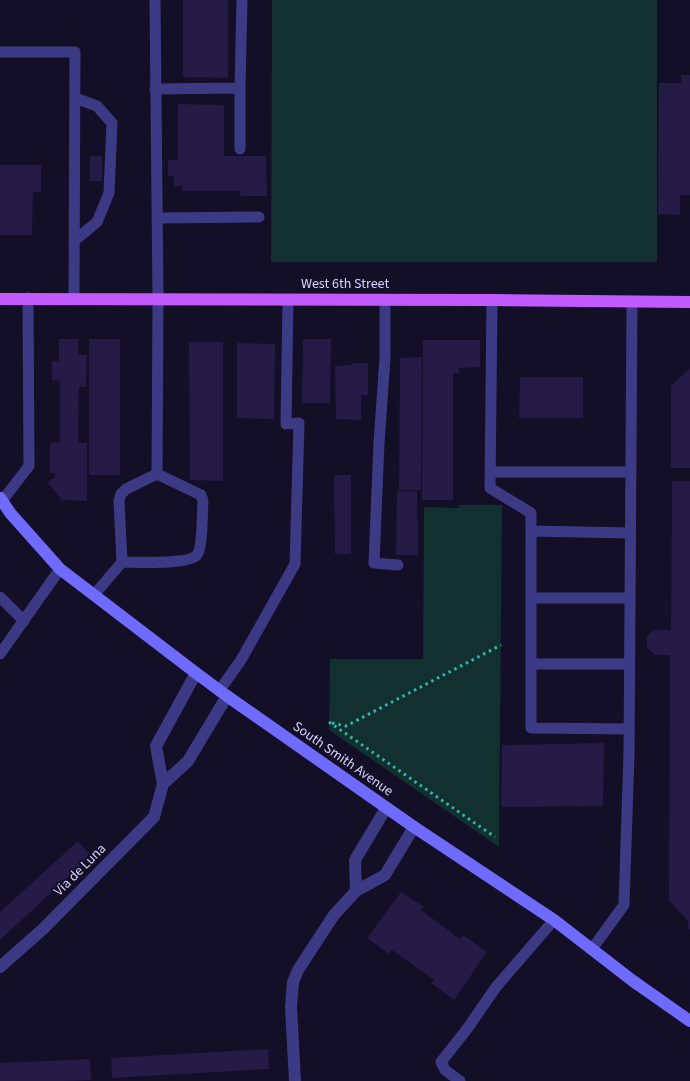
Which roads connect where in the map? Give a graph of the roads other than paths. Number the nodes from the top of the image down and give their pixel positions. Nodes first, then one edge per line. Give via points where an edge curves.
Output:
1 (154, 0) edge
2 (242, 0) edge
3 (0, 52) edge
4 (240, 88) junction
5 (155, 89) junction
6 (75, 98) junction
7 (240, 149) dead end
8 (157, 218) junction
9 (259, 218) dead end
10 (74, 241) junction
11 (28, 298) junction
12 (74, 298) junction
13 (0, 299) edge
14 (158, 299) junction
15 (288, 299) junction
16 (385, 300) junction
17 (492, 300) junction
18 (632, 302) junction
19 (690, 302) edge
20 (491, 472) junction
21 (631, 472) junction
22 (158, 474) junction
23 (1, 500) edge
24 (531, 531) junction
25 (630, 533) junction
26 (122, 562) junction
27 (398, 565) dead end
28 (60, 570) junction
29 (94, 596) junction
30 (0, 597) edge
31 (531, 598) junction
32 (630, 598) junction
33 (24, 621) junction
34 (0, 654) edge
35 (531, 664) junction
36 (629, 664) junction
37 (196, 673) junction
38 (223, 693) junction
39 (629, 729) junction
40 (164, 784) junction
41 (386, 808) junction
42 (414, 827) junction
43 (356, 891) junction
44 (554, 920) junction
45 (592, 948) junction
46 (0, 967) edge
47 (690, 1021) edge
48 (295, 1081) edge
49 (460, 1081) edge

1 - 5 lane
2 - 4 lane
3 - 6 lane via 75,52
4 - 5 lane
4 - 7 lane
5 - 8 lane
6 - 10 lane
6 - 10 lane via 96,106 112,123 109,193 97,222
8 - 9 lane
8 - 14 lane
10 - 12 lane
11 - 12 main road, West 6th Street
11 - 13 main road, West 6th Street
11 - 23 lane via 29,466
12 - 14 main road, West 6th Street
14 - 15 main road, West 6th Street
14 - 22 lane
15 - 16 main road, West 6th Street
15 - 38 lane via 286,424 299,424 295,564
16 - 17 main road, West 6th Street
16 - 27 lane via 374,563
17 - 18 main road, West 6th Street
17 - 20 lane
18 - 19 main road, West 6th Street
18 - 21 lane
20 - 21 lane
20 - 24 lane via 490,488 531,513
21 - 25 lane
22 - 26 lane via 121,494
22 - 26 lane via 200,495 203,501 197,556 178,562
23 - 28 main road, South Smith Avenue
24 - 25 lane
24 - 31 lane
25 - 32 lane
26 - 29 lane
28 - 29 main road, South Smith Avenue
28 - 33 lane
29 - 37 main road, South Smith Avenue
30 - 33 lane
31 - 32 lane
31 - 35 lane
32 - 36 lane
33 - 34 lane
35 - 36 lane
35 - 39 lane via 531,728
36 - 39 lane
37 - 38 main road, South Smith Avenue
37 - 40 street, Via de Luna via 156,746
38 - 40 street, Via de Luna via 188,761
38 - 41 main road, South Smith Avenue
39 - 45 lane via 624,905
40 - 46 street, Via de Luna via 154,817 43,929
41 - 42 main road, South Smith Avenue
41 - 43 street via 355,860
42 - 43 street via 385,875
42 - 44 main road, South Smith Avenue
43 - 48 street via 334,915 293,982 291,1007
44 - 45 main road, South Smith Avenue
44 - 49 lane via 496,987 441,1062 445,1070
45 - 47 main road, South Smith Avenue

